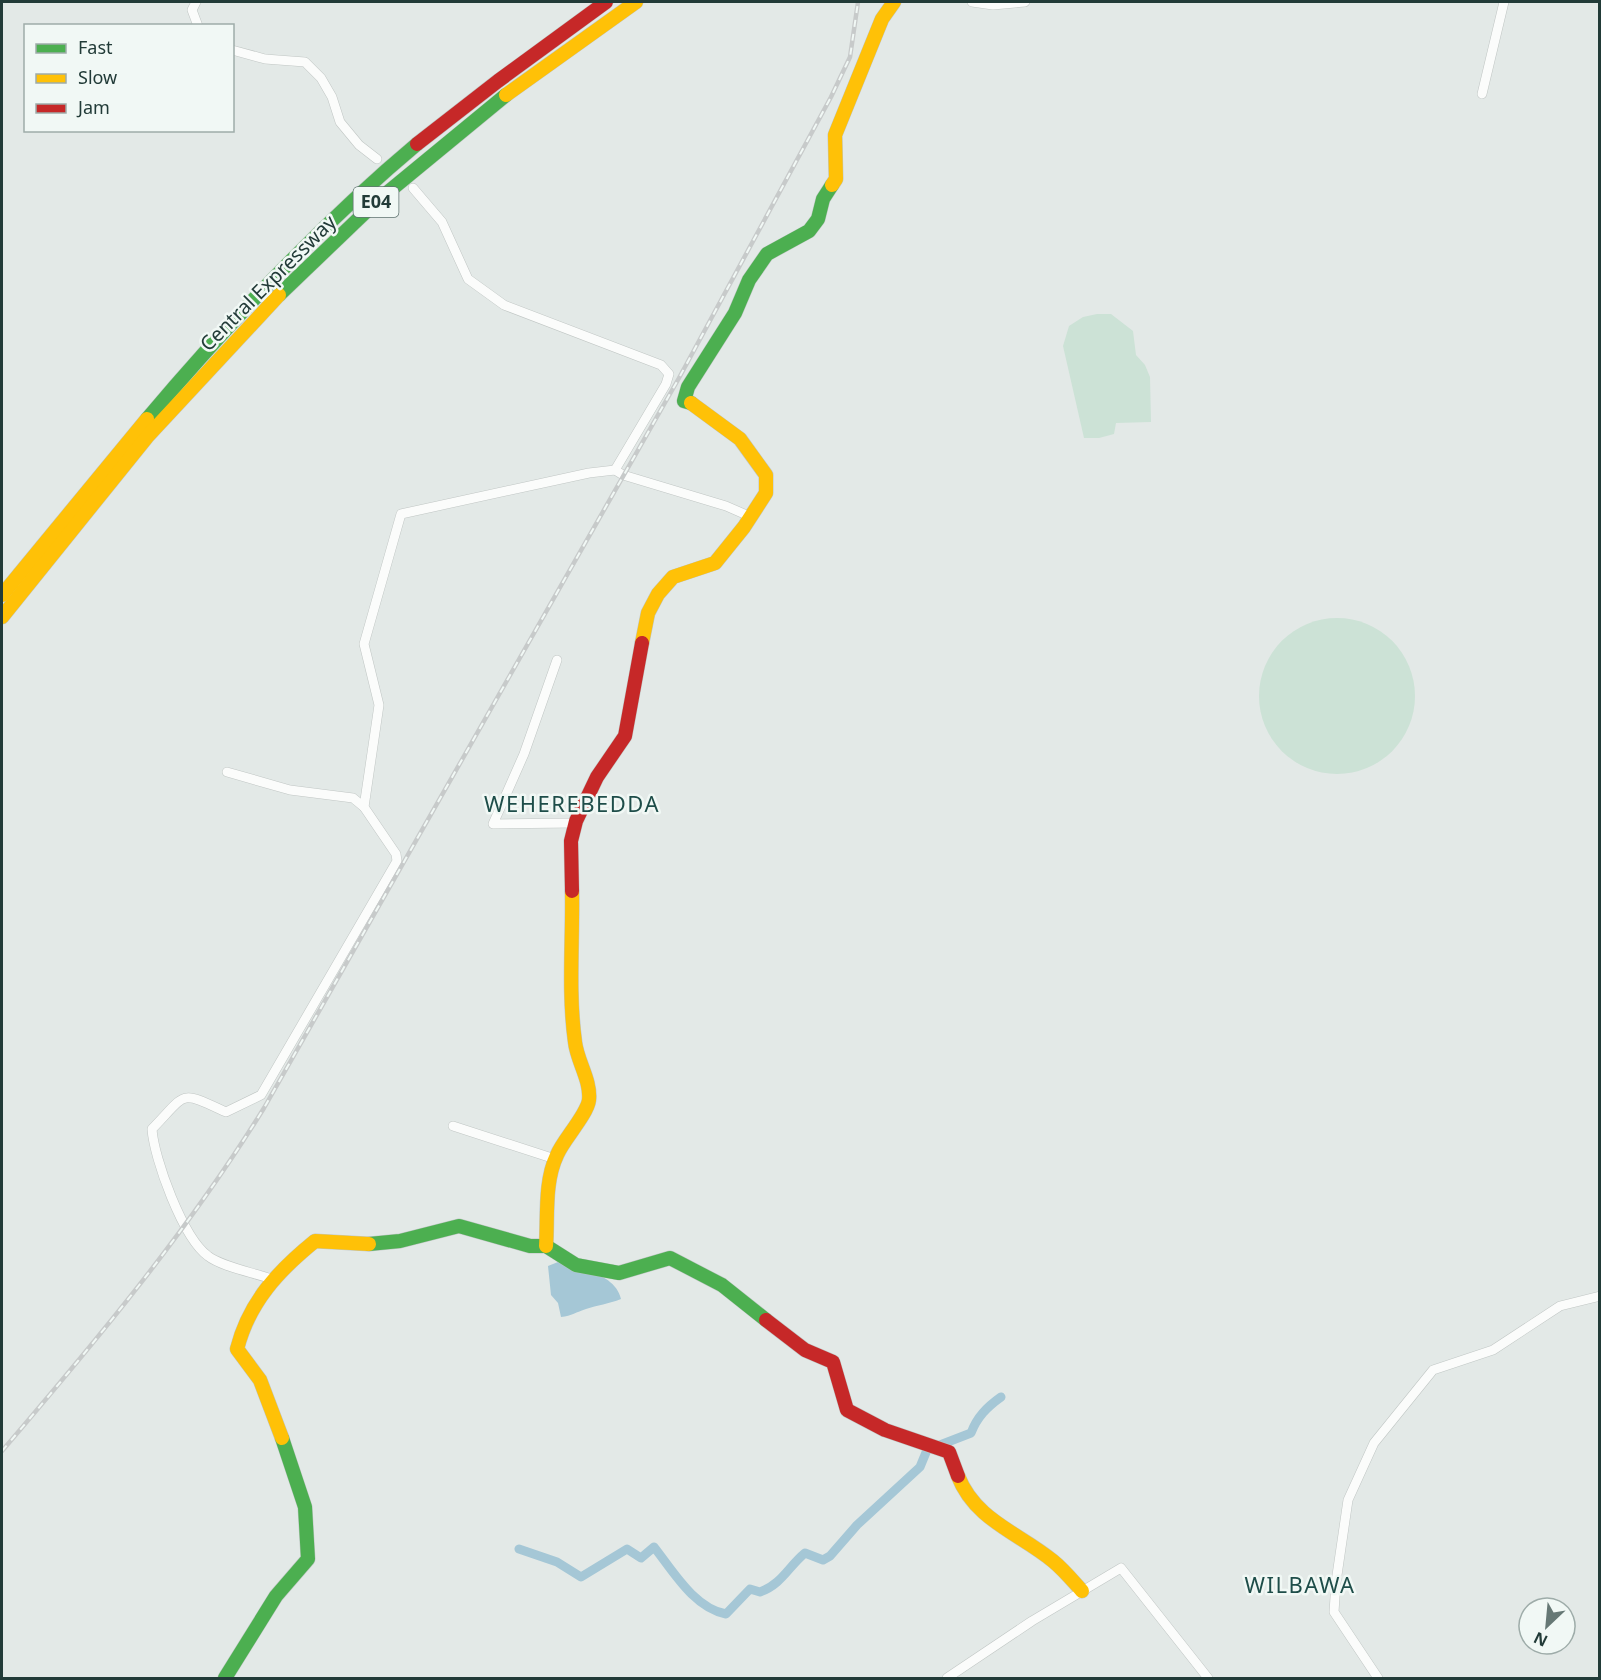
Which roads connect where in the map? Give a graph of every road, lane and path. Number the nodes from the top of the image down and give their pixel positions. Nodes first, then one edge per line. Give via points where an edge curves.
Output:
1 (196, 2) edge
2 (606, 2) edge
3 (636, 2) edge
4 (894, 2) edge
5 (972, 2) edge
6 (1025, 2) edge
7 (1504, 2) edge
8 (197, 24) edge
9 (234, 51) edge
10 (1482, 94) dead end
11 (377, 159) dead end
12 (413, 188) dead end
13 (142, 432) junction
14 (615, 470) junction
15 (751, 517) junction
16 (2, 595) edge
17 (2, 617) edge
18 (557, 660) dead end
19 (226, 772) dead end
20 (364, 807) junction
21 (575, 823) junction
22 (453, 1126) dead end
23 (555, 1159) junction
24 (546, 1246) junction
25 (274, 1280) junction
26 (1599, 1296) edge
27 (1082, 1591) junction
28 (225, 1678) edge
29 (947, 1678) edge
30 (1208, 1678) edge
31 (1378, 1678) edge

1 - 8 street via 192,10
2 - 13 main road, Central Expressway / E04 via 478,93 329,223 220,334
3 - 13 main road, Central Expressway / E04 via 561,51 386,193
4 - 15 main road via 882,20 835,135 836,179 823,200 818,219 809,231 767,255 688,387 684,401 740,439 766,475 766,492
5 - 6 street
7 - 10 street
9 - 11 street via 265,59 305,62 326,87 346,130 358,146
12 - 14 street via 442,222 468,279 504,305 661,365 669,374
13 - 16 main road, Central Expressway / E04
13 - 17 main road, Central Expressway / E04
14 - 15 street
14 - 20 street via 589,472 401,514 364,644 379,705
15 - 21 main road via 715,563 673,578 658,594 648,613 625,736 597,777
18 - 21 street via 524,754 492,825
19 - 20 street via 290,790 353,798
20 - 25 street via 397,861 261,1095 226,1113 193,1096 182,1098 152,1129 153,1146 179,1211 199,1247 209,1257
21 - 23 main road via 571,841 570,990 575,1045 589,1102
22 - 23 street
23 - 24 main road via 550,1173
24 - 25 main road via 530,1246 459,1226 400,1241 357,1245 315,1241
24 - 27 main road via 576,1265 619,1273 670,1258 722,1285 805,1350 833,1362 847,1410 885,1430 949,1452 966,1496 1009,1533 1053,1561
25 - 28 main road via 258,1297 241,1327 237,1349 260,1380 285,1447 305,1507 308,1559 276,1596
26 - 31 street via 1560,1306 1493,1350 1433,1370 1374,1443 1348,1500 1334,1612
27 - 29 street
27 - 30 street via 1121,1568

